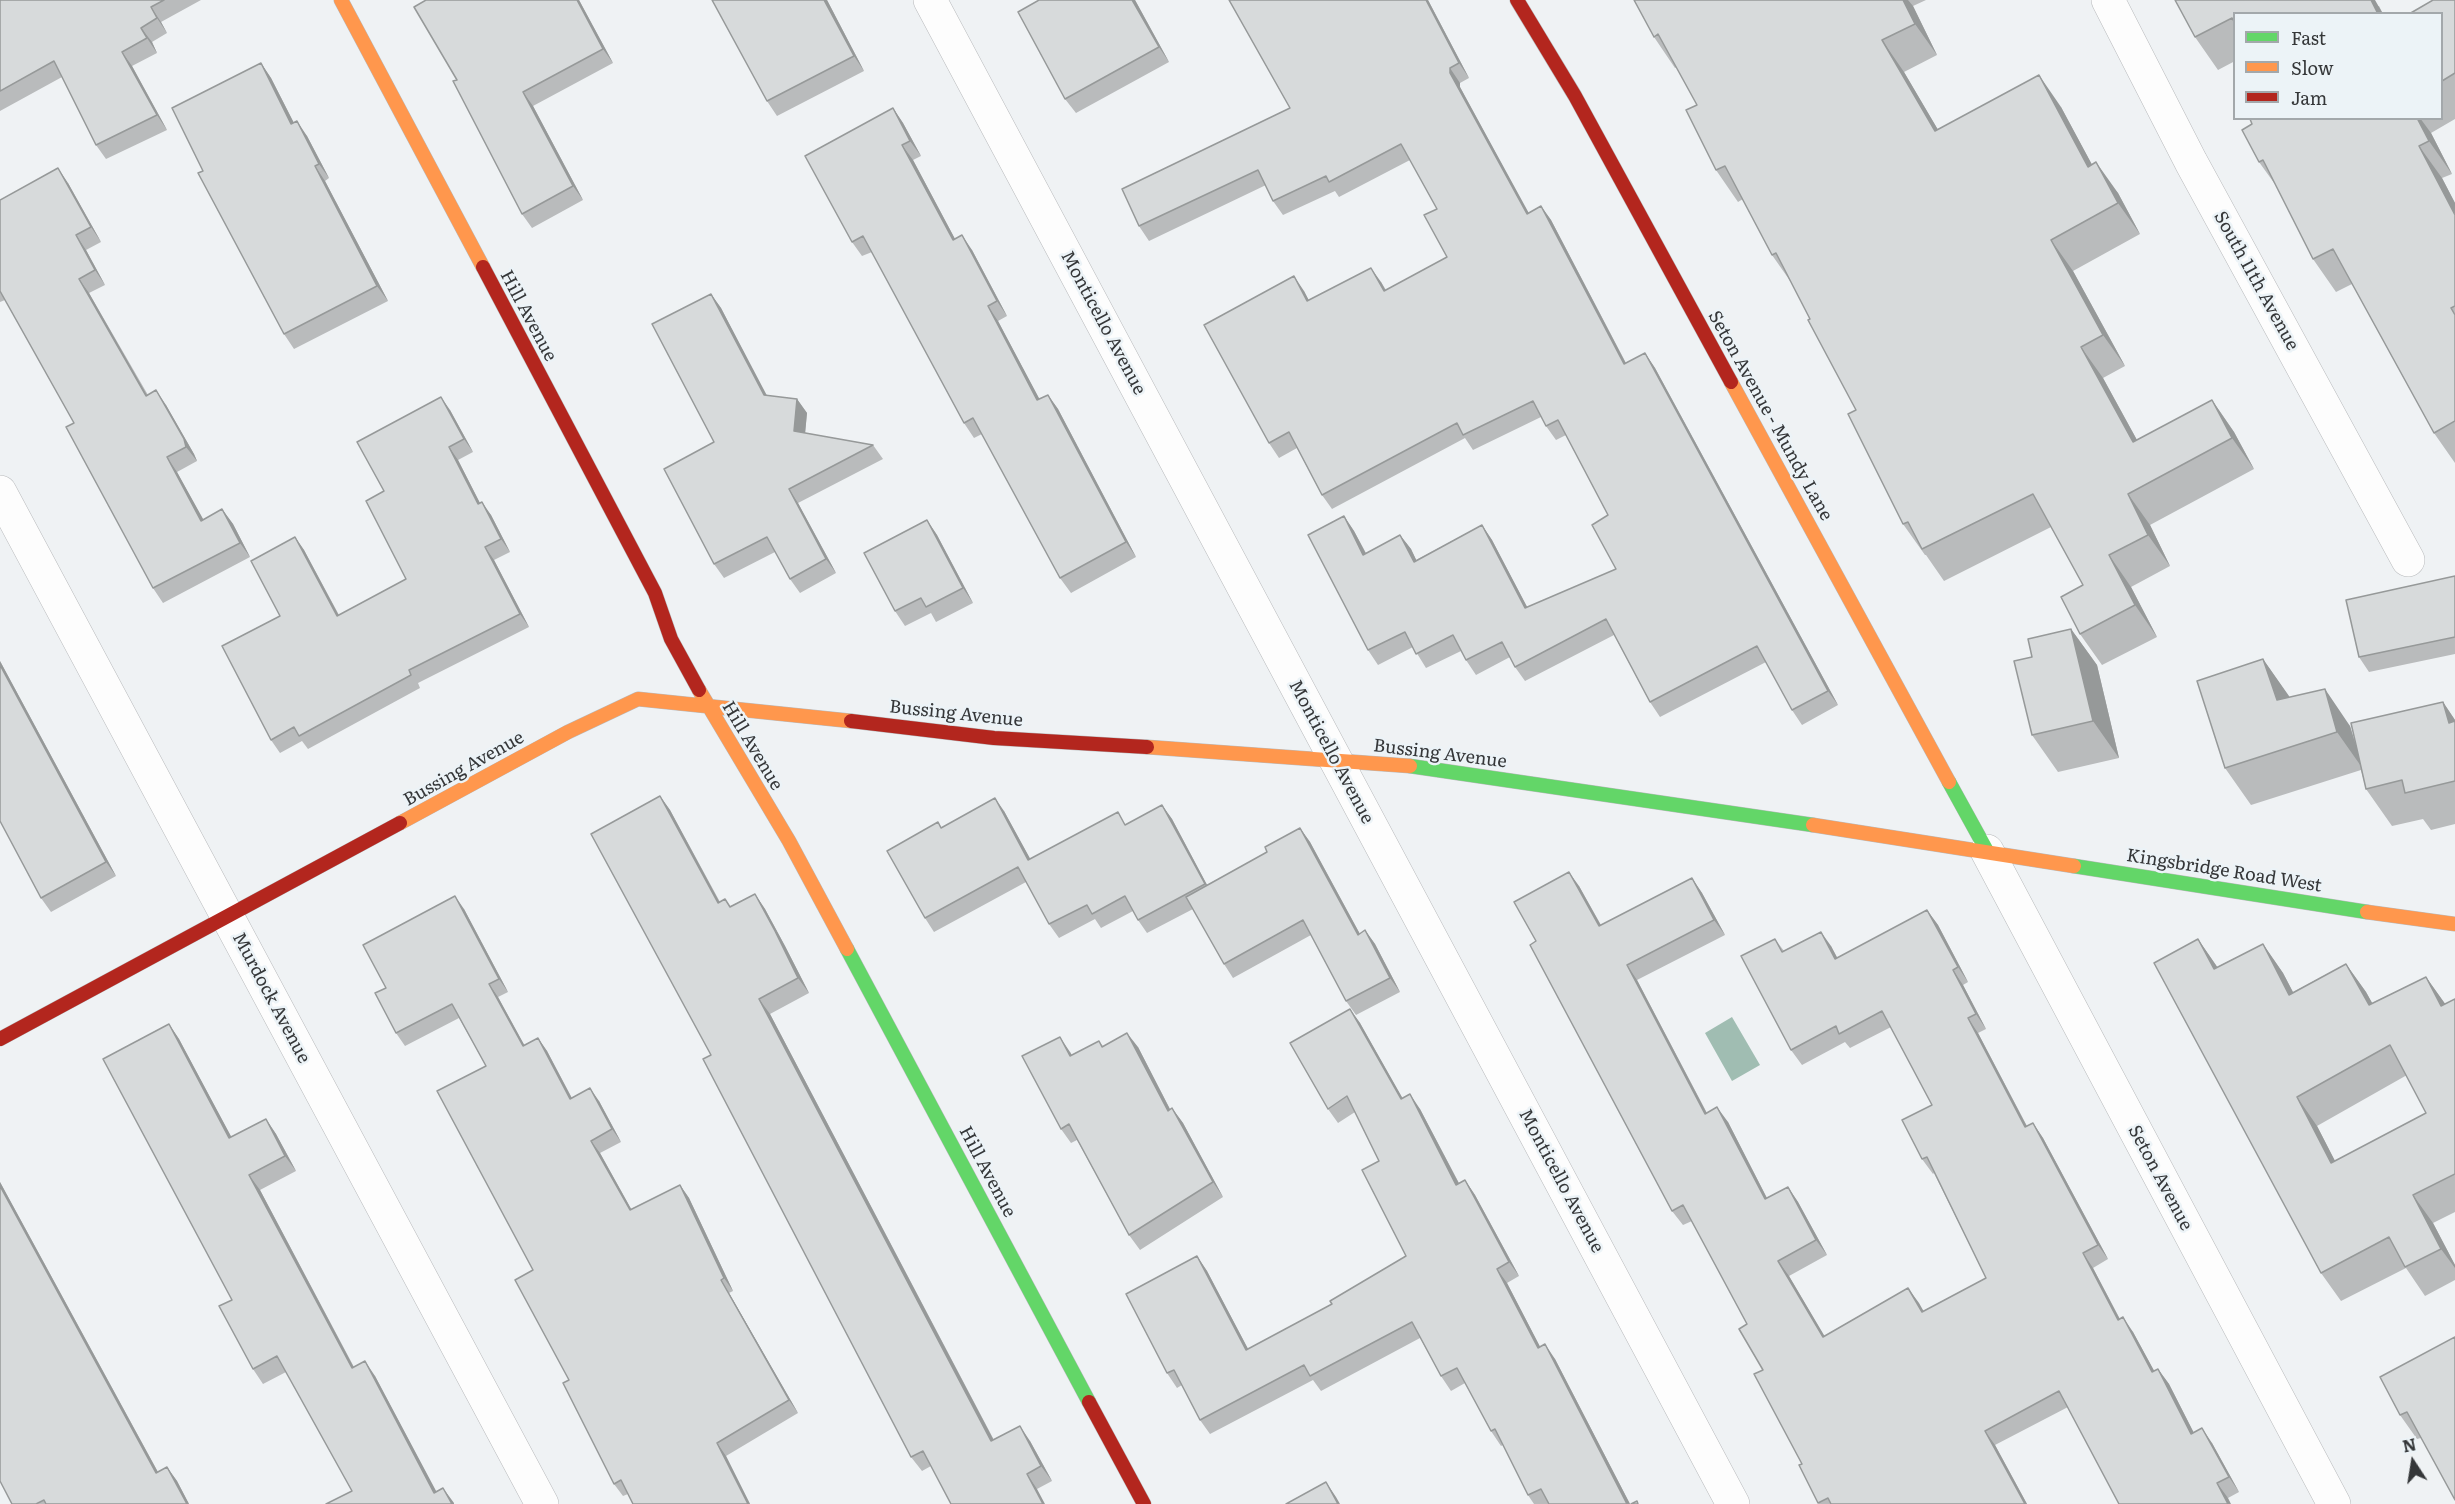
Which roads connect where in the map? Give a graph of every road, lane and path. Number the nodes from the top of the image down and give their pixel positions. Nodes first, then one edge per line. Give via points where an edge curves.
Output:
1 (341, 0) edge
2 (930, 0) edge
3 (1517, 0) edge
4 (2108, 0) edge
5 (0, 492) edge
6 (2408, 560) dead end
7 (708, 706) junction
8 (1336, 760) junction
9 (1987, 852) junction
10 (228, 918) junction
11 (2455, 924) edge
12 (0, 1040) edge
13 (542, 1504) edge
14 (1144, 1504) edge
15 (1733, 1504) edge
16 (2334, 1504) edge

1 - 7 street, Hill Avenue via 655,593 671,639
2 - 8 street, Monticello Avenue
3 - 9 street, Seton Avenue - Mundy Lane via 1575,96
4 - 6 street, South 11th Avenue via 2191,162
5 - 10 street, Murdock Avenue
7 - 8 street, Bussing Avenue via 994,738
7 - 10 street, Bussing Avenue via 638,699 568,732
7 - 14 street, Hill Avenue via 789,841
8 - 9 street, Bussing Avenue via 1423,768
8 - 15 street, Monticello Avenue
9 - 11 street, Kingsbridge Road West
9 - 16 street, Seton Avenue
10 - 12 street, Bussing Avenue
10 - 13 street, Murdock Avenue

